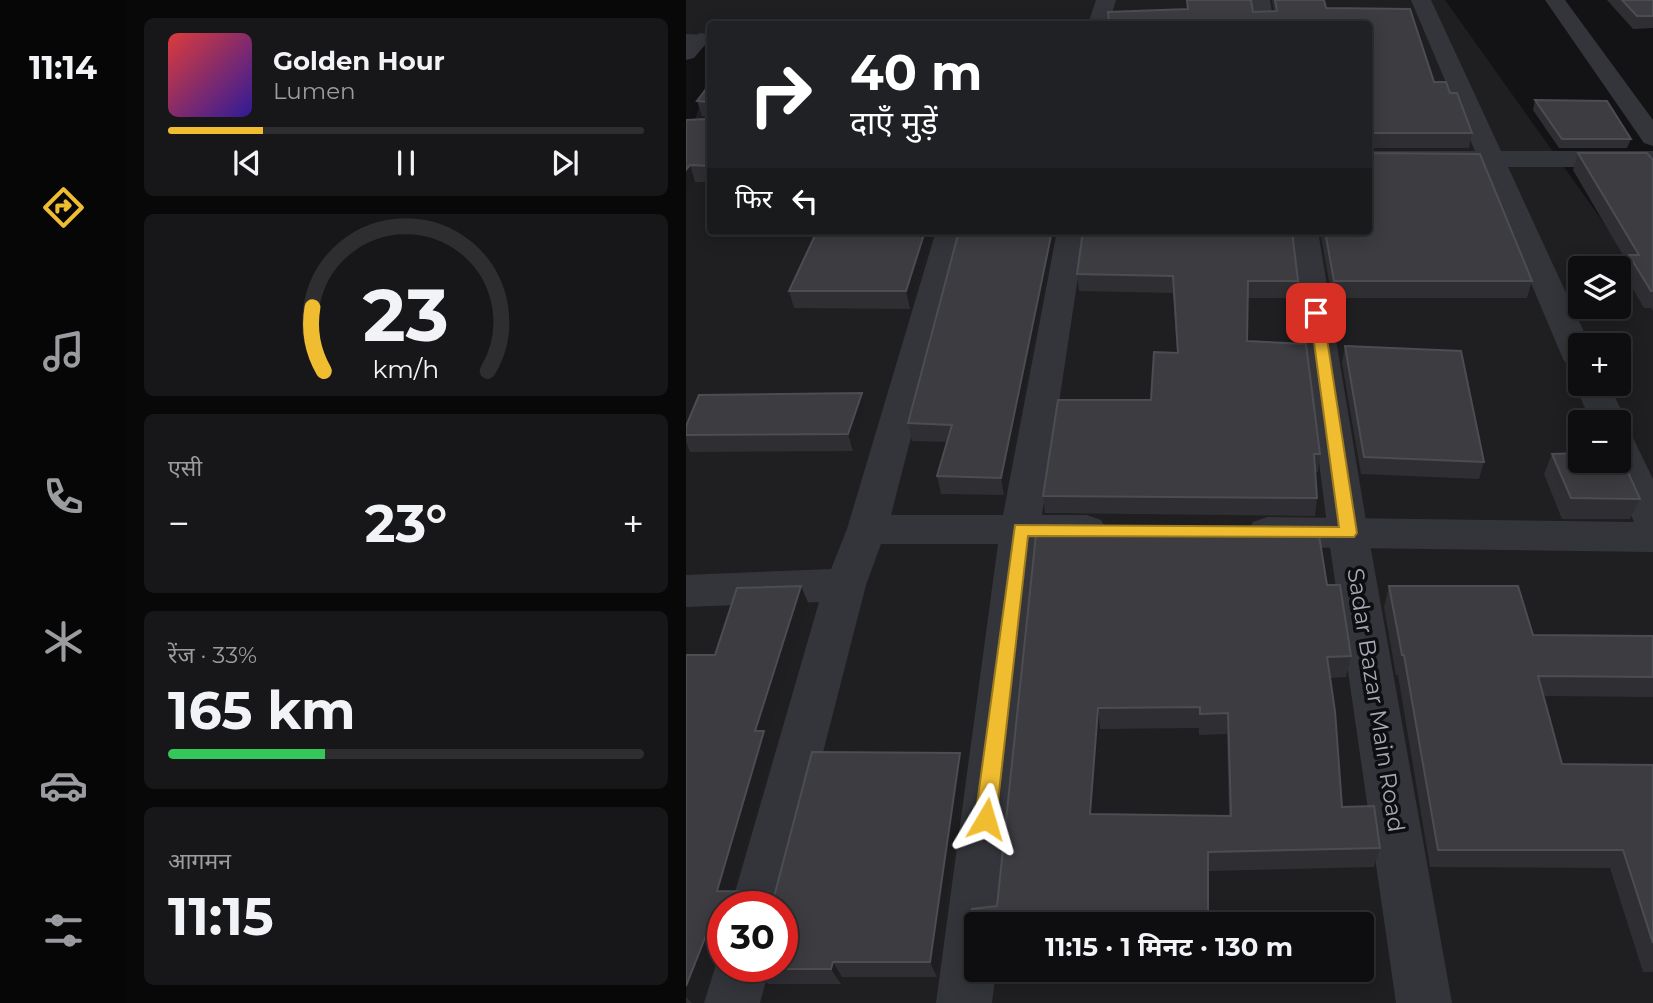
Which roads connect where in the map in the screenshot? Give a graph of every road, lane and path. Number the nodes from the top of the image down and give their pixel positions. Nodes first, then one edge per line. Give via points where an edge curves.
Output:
1 (1106, 0) edge
2 (1260, 0) edge
3 (1421, 0) edge
4 (1555, 0) edge
5 (1100, 21) edge
6 (1264, 21) edge
7 (1653, 138) edge
8 (1372, 159) edge
9 (1491, 159) junction
10 (1653, 159) edge
11 (949, 235) edge
12 (1070, 235) edge
13 (1305, 235) edge
14 (1568, 333) edge
15 (1631, 471) edge
16 (1653, 521) edge
17 (866, 529) junction
18 (1020, 530) junction
19 (1116, 531) edge
20 (1226, 532) edge
21 (1349, 533) junction
22 (1653, 537) edge
23 (845, 585) junction
24 (686, 591) edge
25 (762, 891) edge
26 (738, 982) edge
27 (732, 1003) edge
28 (964, 1003) edge
29 (1424, 1003) edge

1 - 5 street
2 - 6 street
3 - 9 street
4 - 7 street
8 - 9 street
9 - 10 street
9 - 14 street
11 - 17 street
12 - 18 street
13 - 21 street, Sadar Bazar Main Road
15 - 16 street
17 - 18 street
17 - 23 street
18 - 19 street
18 - 28 street
20 - 21 street
21 - 22 street
21 - 29 street, Sadar Bazar Main Road
23 - 24 street
23 - 25 street
26 - 27 street

